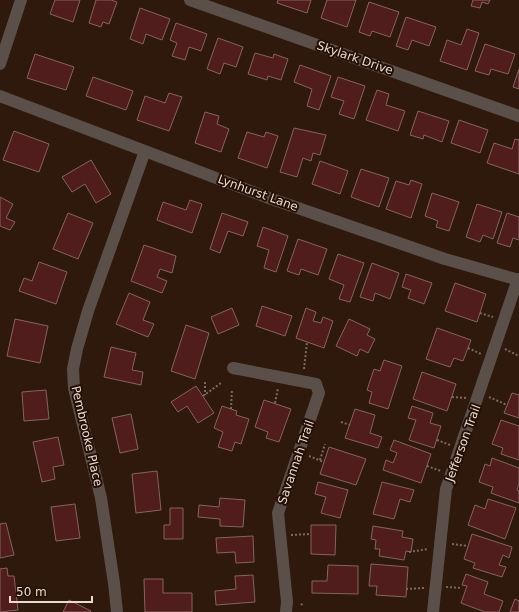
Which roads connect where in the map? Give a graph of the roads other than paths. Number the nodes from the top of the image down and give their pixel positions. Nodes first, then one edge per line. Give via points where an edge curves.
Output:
1 (21, 0) edge
2 (190, 0) edge
3 (0, 64) edge
4 (0, 96) edge
5 (519, 116) edge
6 (145, 151) junction
7 (519, 280) edge
8 (233, 368) dead end
9 (116, 612) edge
10 (286, 612) edge
11 (433, 612) edge

1 - 3 street
2 - 5 street, Skylark Drive
4 - 6 street, Lynhurst Lane
6 - 7 street, Lynhurst Lane via 266,197 438,256
6 - 9 street, Pembrooke Place via 88,311 73,369 74,388 101,498
7 - 11 street, Jefferson Trail via 446,489
8 - 10 street, Savannah Trail via 316,384 319,393 278,513 288,602

